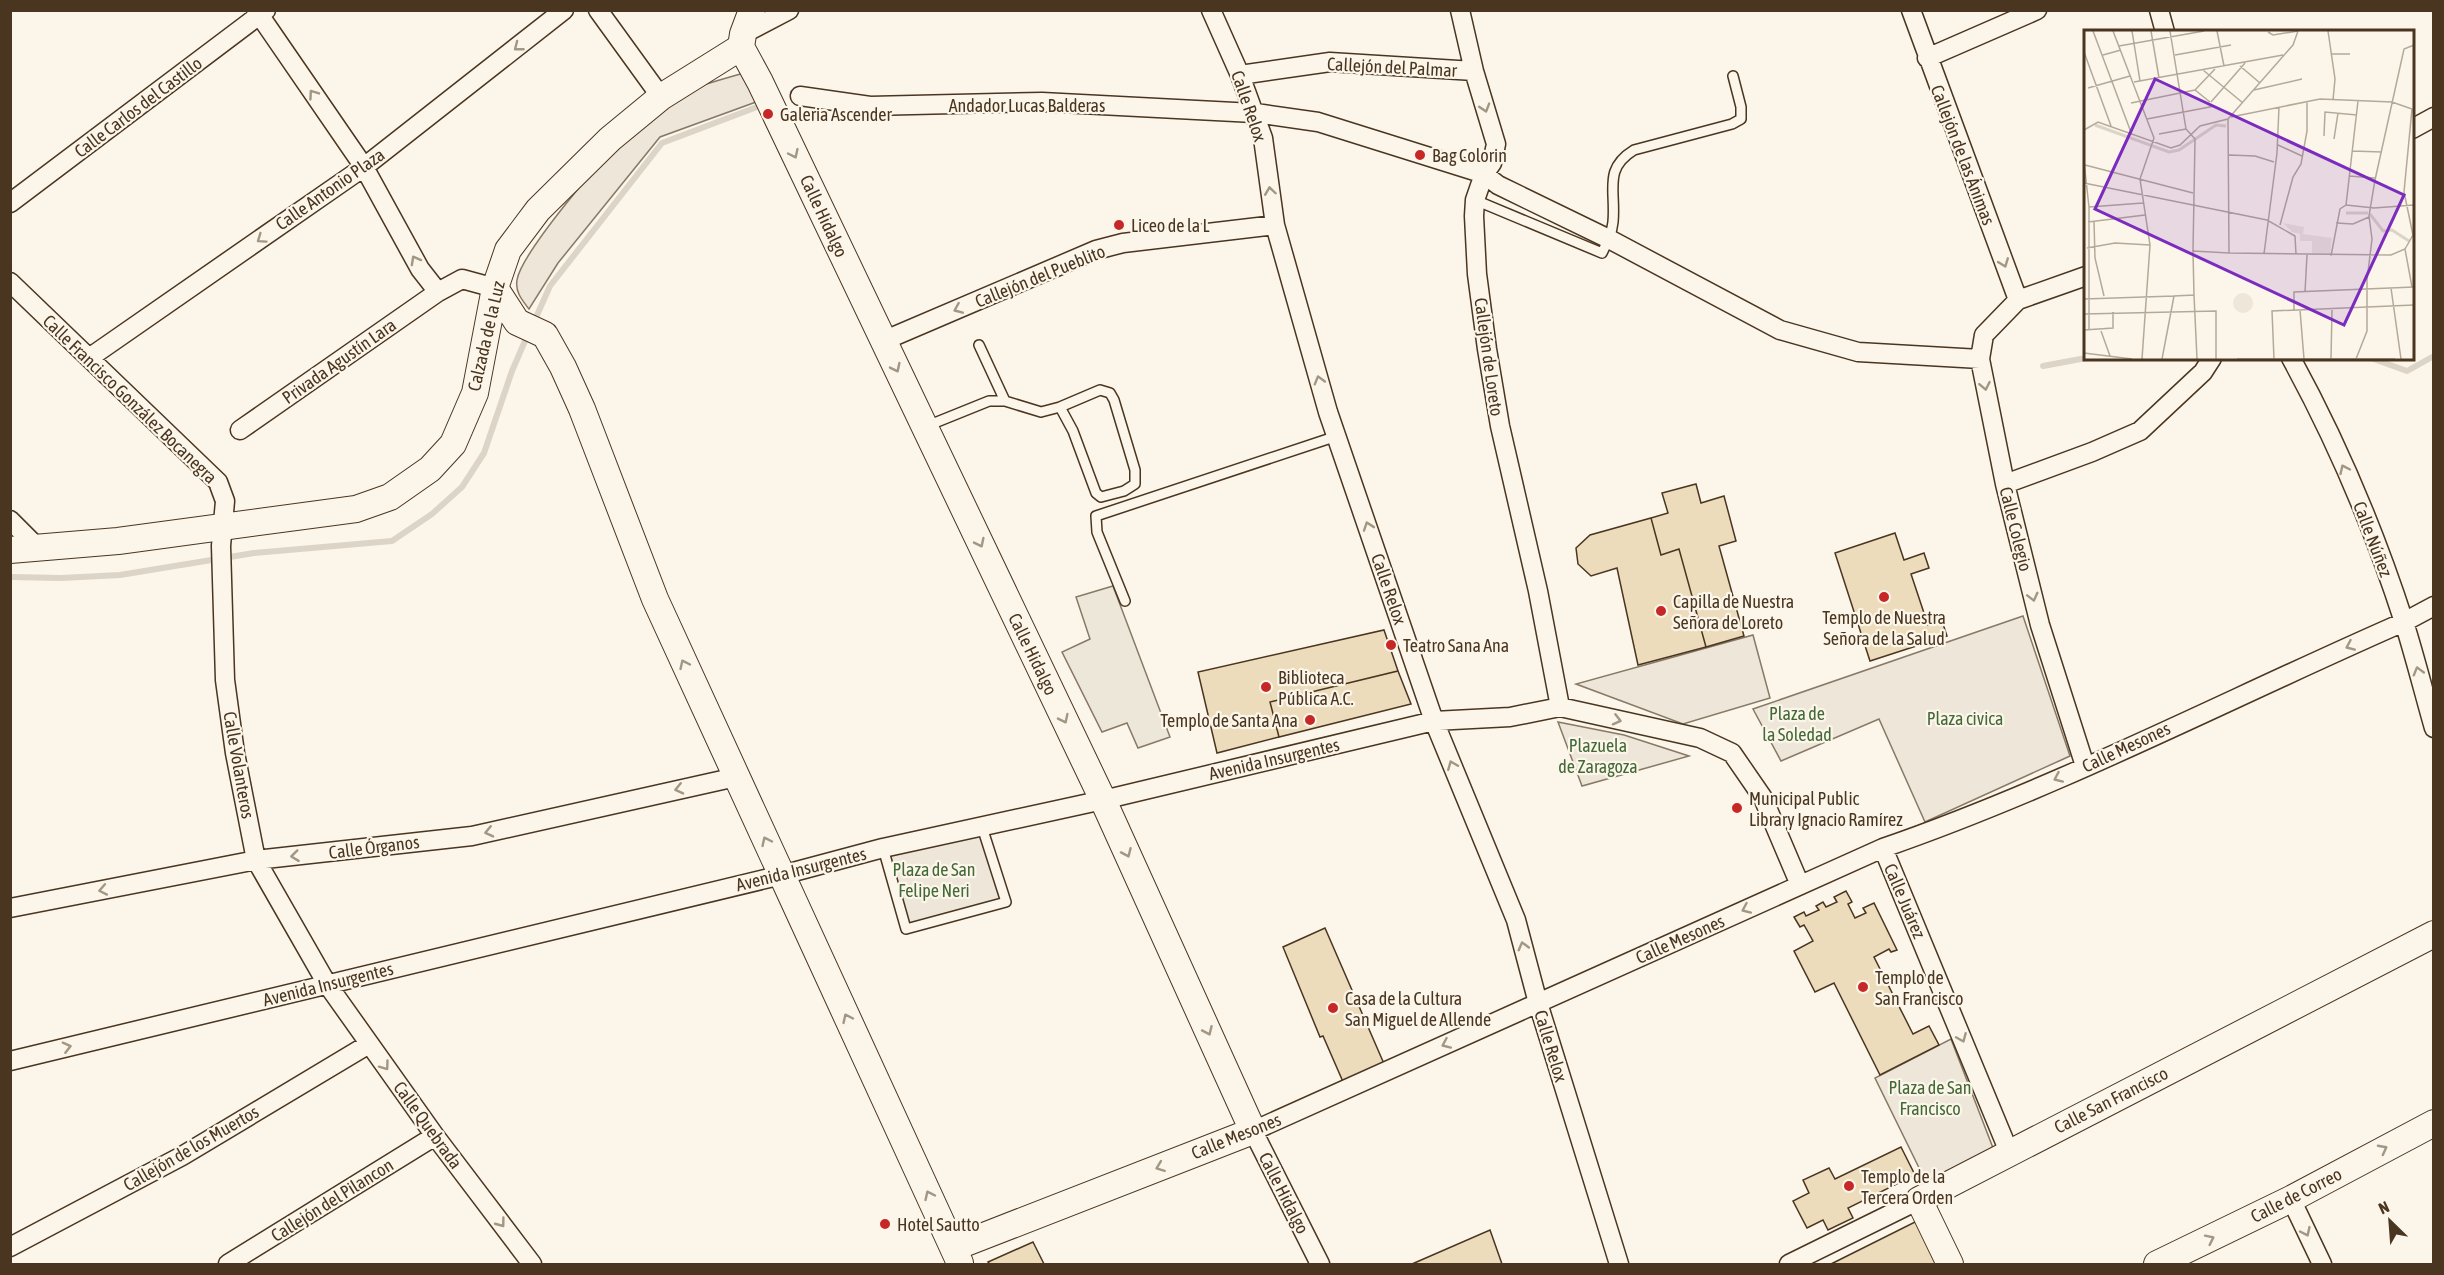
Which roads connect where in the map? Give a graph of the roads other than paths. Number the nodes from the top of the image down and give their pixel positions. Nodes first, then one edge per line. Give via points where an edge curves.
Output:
1 (564, 10) edge
2 (598, 10) edge
3 (752, 10) edge
4 (789, 10) edge
5 (1211, 10) edge
6 (1460, 10) edge
7 (1911, 10) edge
8 (2037, 10) edge
9 (2159, 10) edge
10 (260, 12) edge
11 (2164, 30) edge
12 (742, 41) junction
13 (1927, 58) junction
14 (1473, 71) junction
15 (1240, 75) junction
16 (1733, 76) dead end
17 (800, 96) dead end
18 (661, 98) junction
19 (1255, 113) junction
20 (2433, 117) edge
21 (2414, 128) edge
22 (364, 167) junction
23 (1484, 174) junction
24 (1476, 200) junction
25 (10, 202) edge
26 (1275, 225) junction
27 (1609, 239) junction
28 (2084, 276) edge
29 (10, 282) edge
30 (495, 288) junction
31 (438, 292) junction
32 (2018, 300) junction
33 (883, 341) junction
34 (979, 345) dead end
35 (88, 358) junction
36 (1980, 359) junction
37 (2211, 360) edge
38 (2292, 360) edge
39 (1005, 400) junction
40 (1060, 407) junction
41 (924, 427) junction
42 (240, 430) dead end
43 (1337, 436) junction
44 (2005, 484) junction
45 (10, 520) edge
46 (222, 537) junction
47 (38, 548) junction
48 (10, 550) edge
49 (1125, 601) dead end
50 (2433, 606) edge
51 (2404, 622) junction
52 (1560, 707) junction
53 (1434, 721) junction
54 (2433, 728) edge
55 (2085, 766) junction
56 (736, 777) junction
57 (1103, 800) junction
58 (982, 827) junction
59 (883, 848) junction
60 (1883, 848) junction
61 (256, 860) junction
62 (782, 875) junction
63 (1800, 885) junction
64 (10, 908) edge
65 (2433, 934) edge
66 (327, 984) junction
67 (1538, 1003) junction
68 (369, 1044) junction
69 (10, 1061) edge
70 (2433, 1123) edge
71 (1253, 1131) junction
72 (435, 1136) junction
73 (2009, 1152) junction
74 (2291, 1199) junction
75 (1919, 1200) junction
76 (10, 1247) edge
77 (957, 1256) edge
78 (228, 1264) edge
79 (532, 1264) edge
80 (1320, 1264) edge
81 (1619, 1264) edge
82 (1789, 1264) edge
83 (1950, 1264) edge
84 (2157, 1264) edge
85 (2322, 1264) edge

1 -> 22 street, Calle Antonio Plaza
2 - 18 street
3 - 12 main road
4 - 12 street, Calzada de la Luz
5 - 15 street, Calle Relox
6 - 14 street, Callejón de Loreto
7 - 13 street, Callejón de las Ánimas
8 - 13 street
9 - 11 street
22 -> 10 street
10 - 25 street, Calle Carlos del Castillo
12 - 18 main road, Calzada de la Luz
12 -> 33 main road, Calle Hidalgo
13 -> 32 street, Callejón de las Ánimas
14 - 15 street, Callejón del Palmar via 1330,62
14 -> 23 street, Callejón de Loreto via 1496,144 1492,163
15 - 19 street, Calle Relox
16 - 27 lane via 1741,119 1634,150 1620,159 1614,168
17 - 19 street, Andador Lucas Balderas via 870,106 1042,102
18 - 30 main road, Calzada de la Luz via 610,139 538,210 508,250
19 - 23 street, Andador Lucas Balderas via 1318,122
26 -> 19 street, Calle Relox via 1263,138
20 - 21 street
31 -> 22 street via 420,268
22 -> 35 street, Calle Antonio Plaza
23 - 24 street, Callejón de Loreto
23 - 27 street, Andador Lucas Balderas via 1498,185
24 - 27 lane via 1602,253
24 - 52 street, Callejón de Loreto via 1477,274 1500,426
26 -> 33 street, Callejón del Pueblito via 1122,243 1096,250
43 -> 26 street, Calle Relox
27 - 36 street, Andador Lucas Balderas via 1780,330 1858,352
28 - 32 street
29 - 35 street, Calle Francisco González Bocanegra
30 - 31 street, Privada Agustín Lara via 462,279
30 - 46 main road, Calzada de la Luz via 475,393 453,444 430,469 390,497 356,509
56 -> 30 main road via 655,599 563,368 545,335 517,322
31 - 42 street, Privada Agustín Lara
32 - 36 street, Calle Colegio via 1984,335
33 -> 41 main road, Calle Hidalgo
34 - 39 lane
35 - 46 street, Calle Francisco González Bocanegra via 218,482 225,501
36 -> 44 street, Calle Colegio
37 - 44 street via 2203,372 2140,431
51 -> 38 street, Calle Núñez via 2371,529
39 - 40 lane via 1041,412
39 - 41 lane via 989,401
40 - 40 lane via 1100,390 1110,393 1135,470 1135,484 1101,497 1096,493
41 -> 57 main road, Calle Hidalgo
43 - 49 lane via 1096,516 1096,532
53 -> 43 street, Calle Relox
44 -> 55 street, Calle Colegio via 2040,625
45 - 47 street
46 - 47 main road, Calzada de la Luz
46 - 61 street, Calle Volanteros via 225,680
47 - 48 main road, Calzada de la Luz
50 - 51 street, Calle Mesones
54 -> 51 street, Calle Núñez
51 -> 55 street, Calle Mesones
52 - 53 street, Avenida Insurgentes via 1510,717
52 -> 63 street, Avenida Insurgentes via 1700,738 1732,753 1763,798
53 - 57 street, Avenida Insurgentes
67 -> 53 street, Calle Relox via 1516,920
55 -> 60 street, Calle Mesones via 1960,822
56 -> 61 street, Calle Órganos via 472,836
62 -> 56 main road
57 - 58 street, Avenida Insurgentes
57 -> 71 main road, Calle Hidalgo
58 - 59 street, Avenida Insurgentes
58 - 59 lane via 1006,902 906,929
59 - 62 street, Avenida Insurgentes
60 - 63 street, Calle Mesones
60 -> 73 street, Calle Juárez
61 -> 64 street, Calle Órganos
61 - 66 street, Calle Volanteros
62 - 66 street, Avenida Insurgentes
77 -> 62 main road
63 -> 67 street, Calle Mesones
65 - 73 main road, Calle San Francisco
66 - 68 street, Calle Quebrada
69 -> 66 street, Avenida Insurgentes
67 -> 71 street, Calle Mesones
67 - 81 street, Calle Relox
68 -> 72 street, Calle Quebrada
68 - 76 street, Callejón de los Muertos via 182,1156
74 -> 70 main road, Calle de Correo
71 -> 77 main road, Calle Mesones
71 - 80 street, Calle Hidalgo
72 - 78 street, Callejón del Pilancon
72 -> 79 street, Calle Quebrada
73 - 75 main road, Calle San Francisco
84 -> 74 main road, Calle de Correo
74 -> 85 street
75 - 82 street, Calle San Francisco
75 - 83 main road

